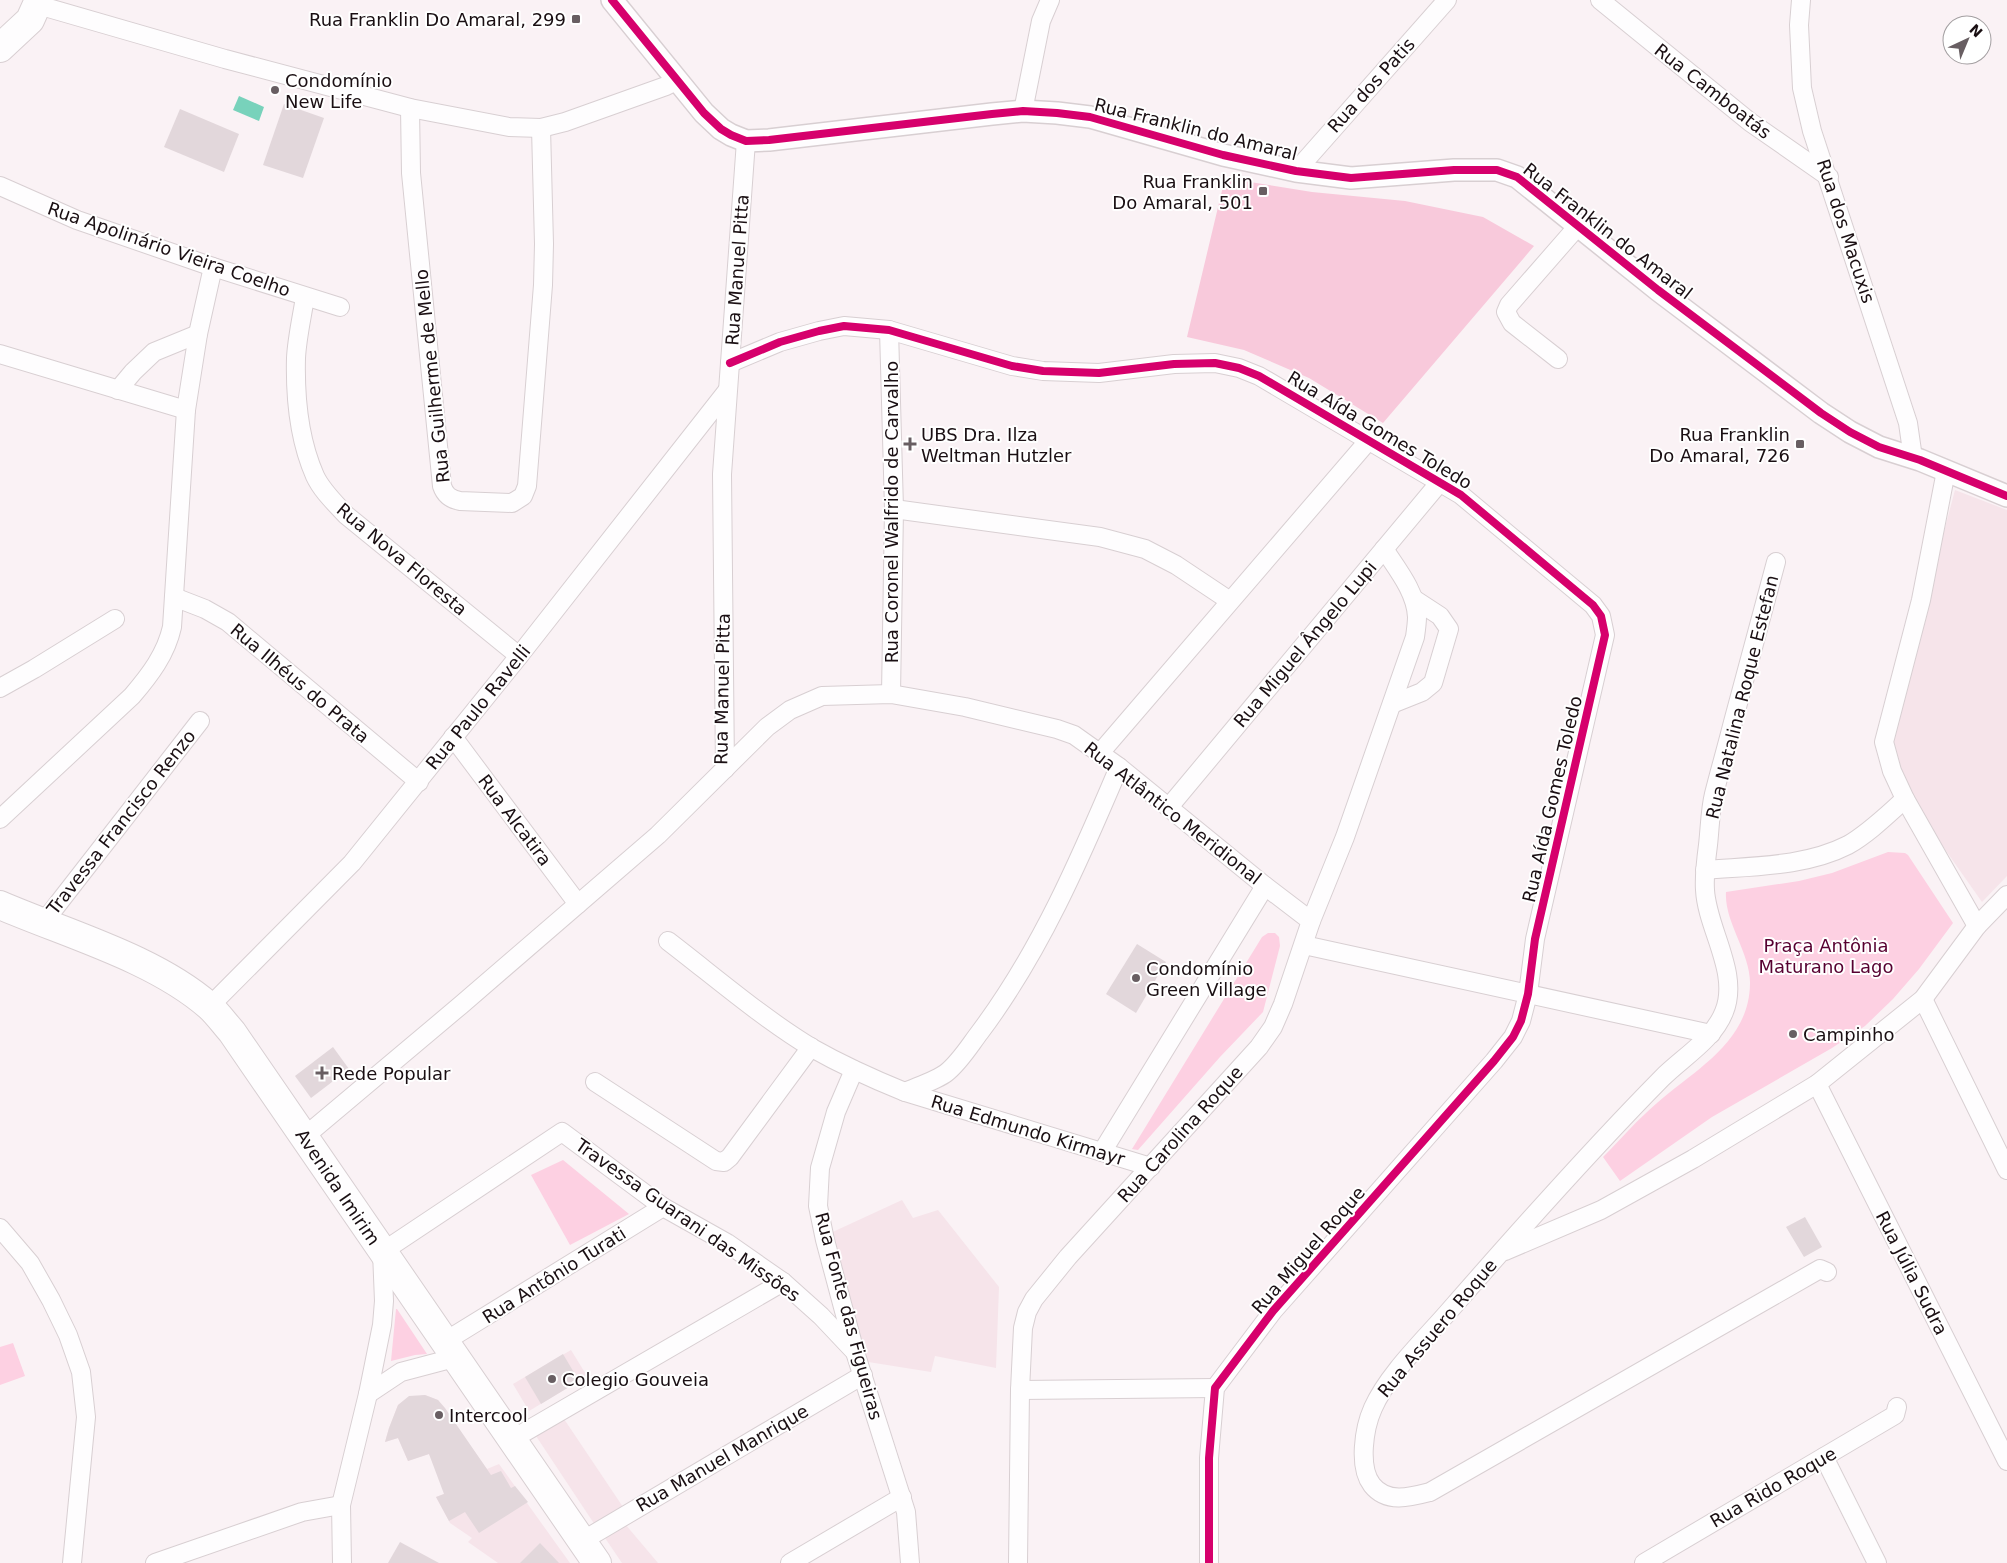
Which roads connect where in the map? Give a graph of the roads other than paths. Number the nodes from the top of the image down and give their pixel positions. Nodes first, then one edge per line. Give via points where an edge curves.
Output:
1 (612, 0) edge
2 (1050, 0) edge
3 (1447, 0) edge
4 (1600, 0) edge
5 (1800, 0) edge
6 (38, 3) edge
7 (0, 48) edge
8 (678, 80) junction
9 (410, 108) junction
10 (1023, 111) junction
11 (541, 128) junction
12 (746, 141) junction
13 (1296, 171) junction
14 (1829, 177) junction
15 (0, 186) edge
16 (1578, 226) junction
17 (212, 267) junction
18 (305, 297) junction
19 (340, 307) dead end
20 (889, 330) junction
21 (198, 334) junction
22 (0, 354) edge
23 (1558, 359) dead end
24 (730, 363) junction
25 (118, 390) junction
26 (727, 391) junction
27 (186, 410) junction
28 (1369, 440) junction
29 (1913, 458) junction
30 (1946, 471) junction
31 (1440, 482) junction
32 (2007, 496) edge
33 (894, 509) junction
34 (1384, 549) junction
35 (1776, 562) dead end
36 (174, 597) junction
37 (1414, 599) junction
38 (1230, 601) junction
39 (115, 619) dead end
40 (519, 656) junction
41 (0, 688) edge
42 (892, 694) junction
43 (1392, 704) junction
44 (200, 721) dead end
45 (453, 736) junction
46 (1100, 753) junction
47 (1119, 767) junction
48 (725, 769) junction
49 (418, 782) junction
50 (1905, 799) junction
51 (1169, 807) junction
52 (0, 819) edge
53 (1705, 870) junction
54 (1265, 886) junction
55 (2007, 895) edge
56 (578, 904) junction
57 (0, 905) edge
58 (1311, 921) junction
59 (42, 924) junction
60 (1977, 926) junction
61 (668, 941) dead end
62 (1304, 945) junction
63 (1528, 994) junction
64 (1923, 999) junction
65 (209, 1006) junction
66 (1711, 1034) junction
67 (812, 1047) junction
68 (854, 1070) junction
69 (595, 1082) dead end
70 (1816, 1084) junction
71 (905, 1092) junction
72 (304, 1138) junction
73 (1102, 1152) junction
74 (1152, 1167) junction
75 (2007, 1170) edge
76 (663, 1207) junction
77 (0, 1228) edge
78 (382, 1252) junction
79 (1499, 1254) junction
80 (1827, 1272) dead end
81 (783, 1282) junction
82 (449, 1350) junction
83 (855, 1352) junction
84 (863, 1376) junction
85 (1215, 1388) junction
86 (1020, 1390) junction
87 (368, 1394) junction
88 (1897, 1407) dead end
89 (512, 1440) junction
90 (1824, 1457) junction
91 (2007, 1462) edge
92 (902, 1497) junction
93 (341, 1505) junction
94 (582, 1541) junction
95 (72, 1563) edge
96 (155, 1563) edge
97 (342, 1563) edge
98 (597, 1563) edge
99 (790, 1563) edge
100 (910, 1563) edge
101 (1018, 1563) edge
102 (1209, 1563) edge
103 (1644, 1563) edge
104 (1877, 1563) edge

1 - 8 street, Rua Franklin do Amaral
2 - 10 street via 1041,22
3 - 13 street, Rua dos Patis
4 - 14 street, Rua Camboatás via 1750,122
5 - 14 street, Rua dos Macuxis via 1802,88 1812,131
6 - 7 main road via 22,30
6 - 9 street via 225,59
8 - 11 street via 620,103
8 - 12 street, Rua Franklin do Amaral via 721,129
9 - 11 street via 509,126
9 - 11 street, Rua Guilherme de Mello via 411,173 442,486 444,493 460,501 512,503 523,496 527,486 543,285
10 - 12 street, Rua Franklin do Amaral
10 - 13 street, Rua Franklin do Amaral via 1090,118
12 - 24 street, Rua Manuel Pitta
13 - 16 street, Rua Franklin do Amaral via 1351,178 1497,170 1517,177
14 - 29 street, Rua dos Macuxis via 1908,423
15 - 17 street, Rua Apolinário Vieira Coelho via 77,220
16 - 23 street via 1506,312 1512,323
16 - 29 street, Rua Franklin do Amaral via 1821,413 1879,447
17 - 18 street, Rua Apolinário Vieira Coelho
17 - 21 street
18 - 19 street, Rua Apolinário Vieira Coelho
18 - 40 street, Rua Nova Floresta via 296,358 298,402 303,444 316,477 346,515
20 - 24 street, Rua Aída Gomes Toledo via 844,326 819,331 780,342
20 - 28 street, Rua Aída Gomes Toledo via 1012,366 1043,371 1099,373 1174,364 1215,363 1239,368 1259,376
20 - 33 street, Rua Coronel Walfrido de Carvalho
21 - 25 street via 154,352
21 - 27 street
22 - 25 street
24 - 26 street, Rua Manuel Pitta
25 - 27 street
26 - 40 street, Rua Paulo Ravelli
26 - 48 street, Rua Manuel Pitta via 722,474
27 - 36 street
28 - 31 street, Rua Aída Gomes Toledo
28 - 38 street
29 - 30 street, Rua Franklin do Amaral
30 - 32 street, Rua Franklin do Amaral
30 - 50 street via 1920,600 1884,742
31 - 34 street, Rua Miguel Ângelo Lupi
31 - 63 street, Rua Aída Gomes Toledo via 1461,495 1593,605 1604,624 1605,635 1535,939
33 - 38 street via 1100,537 1136,546 1176,565
33 - 42 street, Rua Coronel Walfrido de Carvalho
34 - 37 street, Rua Carolina Roque
34 - 51 street, Rua Miguel Ângelo Lupi
35 - 53 street, Rua Natalina Roque Estefan via 1713,796
36 - 49 street, Rua Ilhéus do Prata via 228,622
36 - 52 street via 172,627 162,657 149,677
37 - 43 street, Rua Carolina Roque via 1417,616 1415,637
37 - 43 street, Rua Carolina Roque via 1440,616 1449,629 1433,683 1422,692
38 - 46 street
39 - 41 street
40 - 45 street, Rua Paulo Ravelli
42 - 46 street, Rua Atlântico Meridional via 1057,729 1074,735
42 - 48 street, Rua Atlântico Meridional via 822,696 790,710 767,727
43 - 58 street, Rua Carolina Roque
44 - 59 street, Travessa Francisco Renzo
45 - 49 street, Rua Paulo Ravelli
45 - 56 street, Rua Alcatira
46 - 47 street, Rua Atlântico Meridional
47 - 51 street, Rua Atlântico Meridional
47 - 71 street, Rua Edmundo Kirmayr via 1059,902 1023,969 990,1018 946,1073
48 - 56 street, Rua Manuel Pitta via 658,835
49 - 65 street, Rua Paulo Ravelli via 352,864
50 - 53 street via 1849,844 1827,854 1798,861
50 - 60 street
51 - 54 street, Rua Atlântico Meridional
53 - 66 street, Rua Natalina Roque Estefan via 1705,892 1726,967 1728,992 1725,1011
54 - 58 street, Rua Atlântico Meridional
54 - 73 street
55 - 60 street
56 - 72 street, Rua Manuel Pitta
57 - 59 main road, Avenida Imirim
58 - 62 street, Rua Carolina Roque
59 - 65 main road, Avenida Imirim via 148,967 180,984
60 - 64 street
61 - 67 street, Rua Edmundo Kirmayr
62 - 63 street
62 - 74 street, Rua Carolina Roque via 1273,1027
63 - 66 street
63 - 85 street, Rua Miguel Roque via 1521,1021 1494,1061 1273,1311
64 - 70 street
64 - 75 street
65 - 72 main road, Avenida Imirim via 232,1032
66 - 79 street, Rua Assuero Roque via 1664,1076
67 - 68 street, Rua Edmundo Kirmayr
67 - 69 street via 724,1162 716,1161
68 - 71 street, Rua Edmundo Kirmayr
68 - 83 street, Rua Fonte das Figueiras via 836,1112 820,1168 818,1206
70 - 79 street via 1693,1159 1601,1210
70 - 91 street, Rua Júlia Sudra
71 - 73 street, Rua Edmundo Kirmayr
72 - 78 main road, Avenida Imirim
73 - 74 street, Rua Edmundo Kirmayr
74 - 86 street, Rua Carolina Roque via 1068,1257 1034,1299 1023,1328
76 - 78 street, Travessa Guarani das Missões via 562,1132
76 - 81 street, Travessa Guarani das Missões via 727,1243
76 - 82 street, Rua Antônio Turati
77 - 95 street via 30,1263 51,1300 81,1372 86,1417
78 - 82 main road, Avenida Imirim
78 - 87 street via 382,1326
79 - 80 street, Rua Assuero Roque via 1388,1382 1372,1409 1365,1437 1364,1463 1371,1484 1382,1494 1410,1498 1430,1492 1820,1269
81 - 83 street, Travessa Guarani das Missões
81 - 89 street
82 - 87 street, Rua Antônio Turati via 401,1372
82 - 89 main road, Avenida Imirim
83 - 84 street, Rua Fonte das Figueiras
84 - 92 street, Rua Fonte das Figueiras
84 - 94 street, Rua Manuel Manrique
85 - 86 street
85 - 102 street via 1209,1458
86 - 101 street, Rua Carolina Roque
87 - 93 street
88 - 90 street, Rua Rido Roque via 1895,1416
89 - 94 main road, Avenida Imirim
90 - 103 street, Rua Rido Roque
90 - 104 street
92 - 99 street
92 - 100 street, Rua Fonte das Figueiras
93 - 96 street via 302,1512
93 - 97 street
94 - 98 main road, Avenida Imirim

